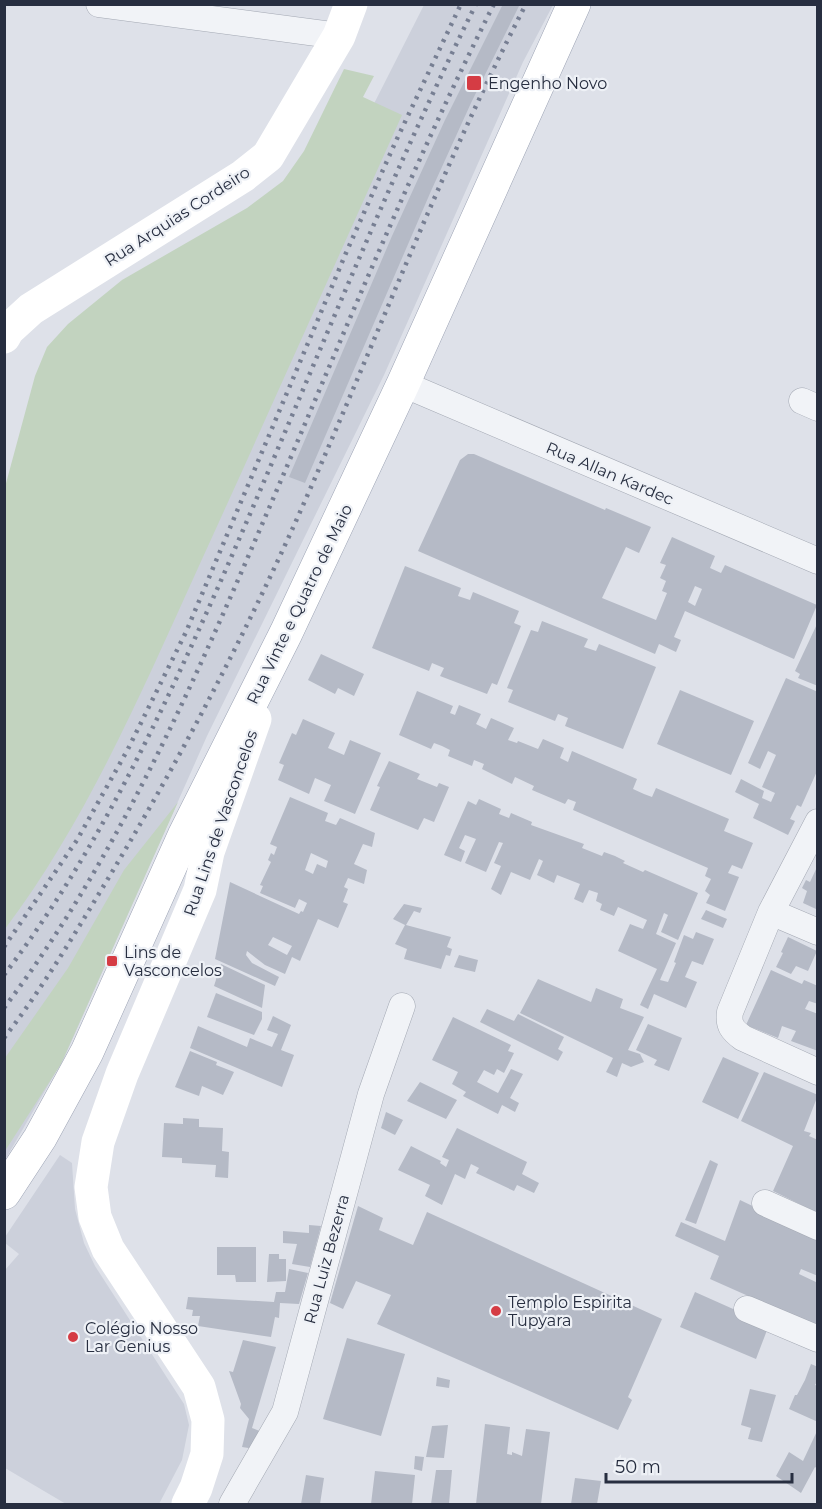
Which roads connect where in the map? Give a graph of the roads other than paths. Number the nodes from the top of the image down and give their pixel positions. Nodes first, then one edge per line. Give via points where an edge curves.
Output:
1 (99, 4) edge
2 (351, 4) edge
3 (574, 4) edge
4 (339, 36) junction
5 (4, 337) edge
6 (403, 384) junction
7 (818, 561) edge
8 (286, 633) junction
9 (818, 822) edge
10 (771, 912) junction
11 (818, 932) edge
12 (402, 1006) dead end
13 (818, 1072) edge
14 (4, 1193) edge
15 (765, 1203) dead end
16 (818, 1227) edge
17 (747, 1310) dead end
18 (818, 1339) edge
19 (188, 1504) edge
20 (232, 1504) edge

1 - 4 street
2 - 4 main road, Rua Arquias Cordeiro
3 - 6 main road, Rua Vinte e Quatro de Maio
4 - 5 main road, Rua Arquias Cordeiro via 268,156 243,176 31,309
6 - 7 street, Rua Allan Kardec
6 - 8 main road, Rua Vinte e Quatro de Maio
8 - 14 main road, Rua Vinte e Quatro de Maio via 184,836 87,1052 40,1138
8 - 19 main road, Rua Lins de Vasconcelos via 208,852 200,890 122,1074 98,1142 91,1187 95,1217 108,1249 199,1387 208,1420 207,1454
9 - 10 street
10 - 11 street
10 - 13 street via 729,1022 743,1038
12 - 20 street, Rua Luiz Bezerra via 371,1094 285,1412
15 - 16 street
17 - 18 street

